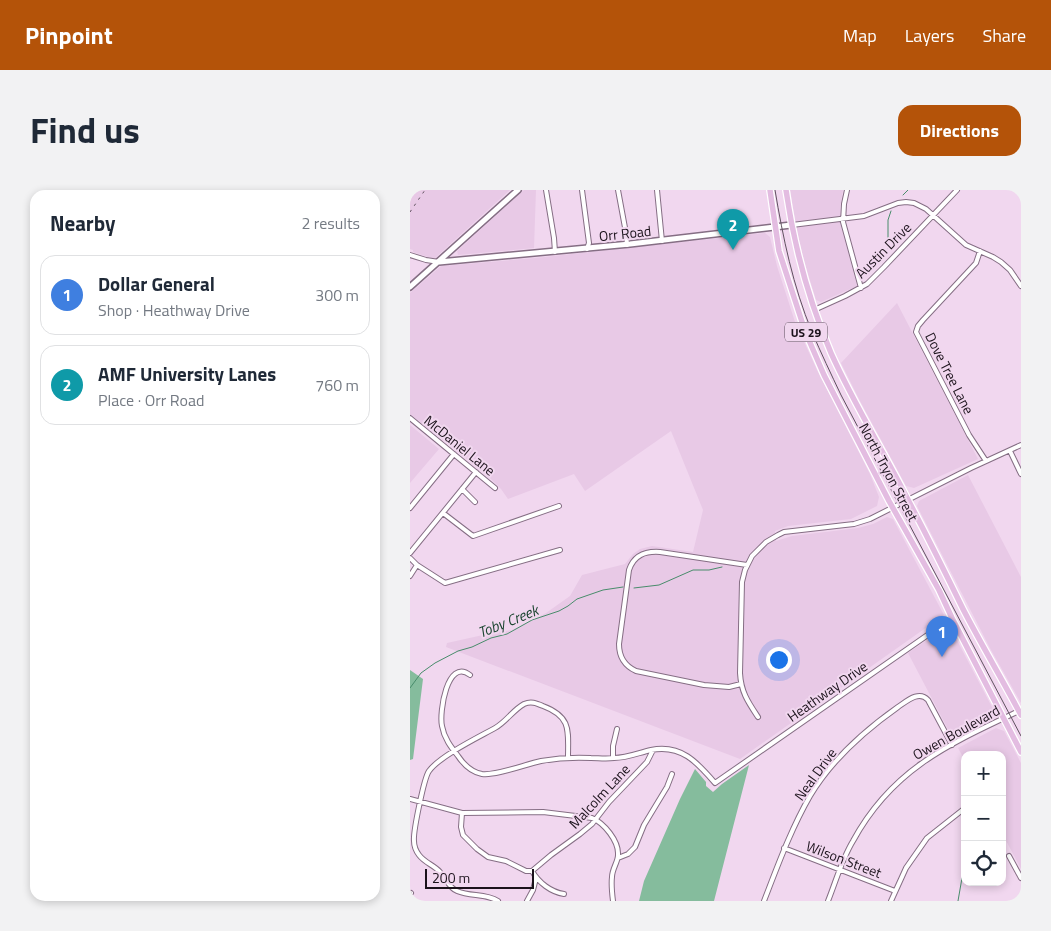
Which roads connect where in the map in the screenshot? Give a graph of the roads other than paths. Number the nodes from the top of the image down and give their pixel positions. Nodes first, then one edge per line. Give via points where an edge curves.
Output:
1 (518, 190) edge
2 (546, 190) edge
3 (582, 190) edge
4 (618, 190) edge
5 (657, 190) edge
6 (770, 190) edge
7 (786, 190) edge
8 (847, 190) edge
9 (957, 190) edge
10 (933, 215) junction
11 (843, 219) junction
12 (791, 225) junction
13 (775, 227) junction
14 (662, 241) junction
15 (627, 244) junction
16 (587, 248) junction
17 (980, 251) junction
18 (555, 252) junction
19 (410, 255) edge
20 (438, 262) junction
21 (1021, 286) edge
22 (410, 287) edge
23 (861, 288) junction
24 (814, 310) junction
25 (410, 418) edge
26 (1021, 445) edge
27 (1010, 450) junction
28 (454, 454) junction
29 (986, 461) junction
30 (476, 472) junction
31 (1021, 474) edge
32 (495, 488) dead end
33 (462, 489) junction
34 (908, 500) junction
35 (475, 502) dead end
36 (559, 506) dead end
37 (410, 508) edge
38 (893, 508) junction
39 (443, 513) junction
40 (560, 550) dead end
41 (410, 553) edge
42 (410, 558) edge
43 (417, 565) junction
44 (747, 565) junction
45 (410, 576) edge
46 (952, 618) junction
47 (470, 675) dead end
48 (741, 684) junction
49 (1020, 713) edge
50 (758, 717) dead end
51 (1003, 718) junction
52 (617, 729) dead end
53 (952, 744) junction
54 (653, 750) junction
55 (454, 751) junction
56 (1021, 752) edge
57 (568, 758) junction
58 (613, 758) junction
59 (672, 774) dead end
60 (410, 799) edge
61 (420, 802) junction
62 (961, 811) edge
63 (462, 812) junction
64 (595, 819) junction
65 (412, 841) edge
66 (784, 848) junction
67 (1009, 856) dead end
68 (618, 858) junction
69 (840, 869) junction
70 (532, 871) junction
71 (536, 878) junction
72 (1021, 878) edge
73 (895, 891) junction
74 (564, 894) dead end
75 (498, 901) edge
76 (527, 901) edge
77 (613, 901) edge
78 (764, 901) edge
79 (828, 901) edge
80 (891, 901) edge

1 - 20 street
2 - 18 street
3 - 16 street
4 - 15 street
5 - 14 street
6 - 13 main road, North Tryon Street / US 29
7 - 12 main road, North Tryon Street / US 29
8 - 11 street
9 - 10 street, Austin Drive
10 - 11 street, Orr Road via 914,203 906,202 864,216
10 - 17 street, Orr Road via 963,243
10 - 23 street, Austin Drive
11 - 12 street, Orr Road
11 - 23 street
12 - 13 street, Orr Road
12 - 24 main road, North Tryon Street / US 29
13 - 14 street, Orr Road
13 - 38 main road, North Tryon Street / US 29 via 779,251 805,331 824,375
14 - 15 street, Orr Road
15 - 16 street, Orr Road
16 - 18 street, Orr Road
17 - 21 street, Orr Road via 1004,264
17 - 29 street, Dove Tree Lane via 976,263 923,320 916,332 969,435
18 - 20 street, Orr Road
19 - 20 street, Orr Road
20 - 22 street
23 - 24 street, Austin Drive
24 - 34 main road, North Tryon Street / US 29 via 860,412
25 - 28 street, McDaniel Lane
26 - 27 street
27 - 29 street
27 - 31 street
28 - 30 street, McDaniel Lane
28 - 37 street
29 - 34 street
30 - 32 street, McDaniel Lane
30 - 33 street
33 - 35 street
33 - 39 street
34 - 38 street
34 - 49 main road, North Tryon Street / US 29
36 - 39 street via 473,536
38 - 44 street via 854,524 778,535 766,542
38 - 46 main road, North Tryon Street / US 29
39 - 41 street
40 - 43 street via 446,583
42 - 43 street
43 - 45 street
44 - 48 street via 741,591
44 - 48 street via 660,552 640,554 629,570 619,644 622,660 636,671 704,684 729,687
46 - 51 main road, North Tryon Street / US 29
46 - 54 street, Heathway Drive via 715,783 697,762 684,754
47 - 55 street via 458,672 451,678 440,712 444,733
48 - 50 street
49 - 51 street, Owen Boulevard
51 - 53 street, Owen Boulevard
51 - 56 main road, North Tryon Street / US 29
52 - 58 street
53 - 66 street, Neal Drive via 928,700 924,696 914,697 845,750 810,796
53 - 69 street, Owen Boulevard via 921,763 890,789 861,827
54 - 58 street
54 - 64 street, Malcolm Lane via 647,762
55 - 57 street via 467,767 483,774
55 - 57 street via 500,726 523,705 531,702 547,707 563,718 568,730
55 - 61 street via 430,770
57 - 58 street
59 - 68 street via 635,846
60 - 61 street
61 - 63 street
61 - 65 street
62 - 73 street via 926,838 908,863
63 - 64 street via 543,812
63 - 70 street via 461,830 477,850
64 - 68 street via 612,836
64 - 70 street, Malcolm Lane
65 - 75 street via 419,855 440,872 453,889 490,896
66 - 69 street, Wilson Street
66 - 78 street, Neal Drive
67 - 72 street
68 - 77 street via 612,878
69 - 73 street, Wilson Street
69 - 79 street, Owen Boulevard
70 - 71 street
71 - 74 street via 554,892
71 - 76 street
73 - 80 street

